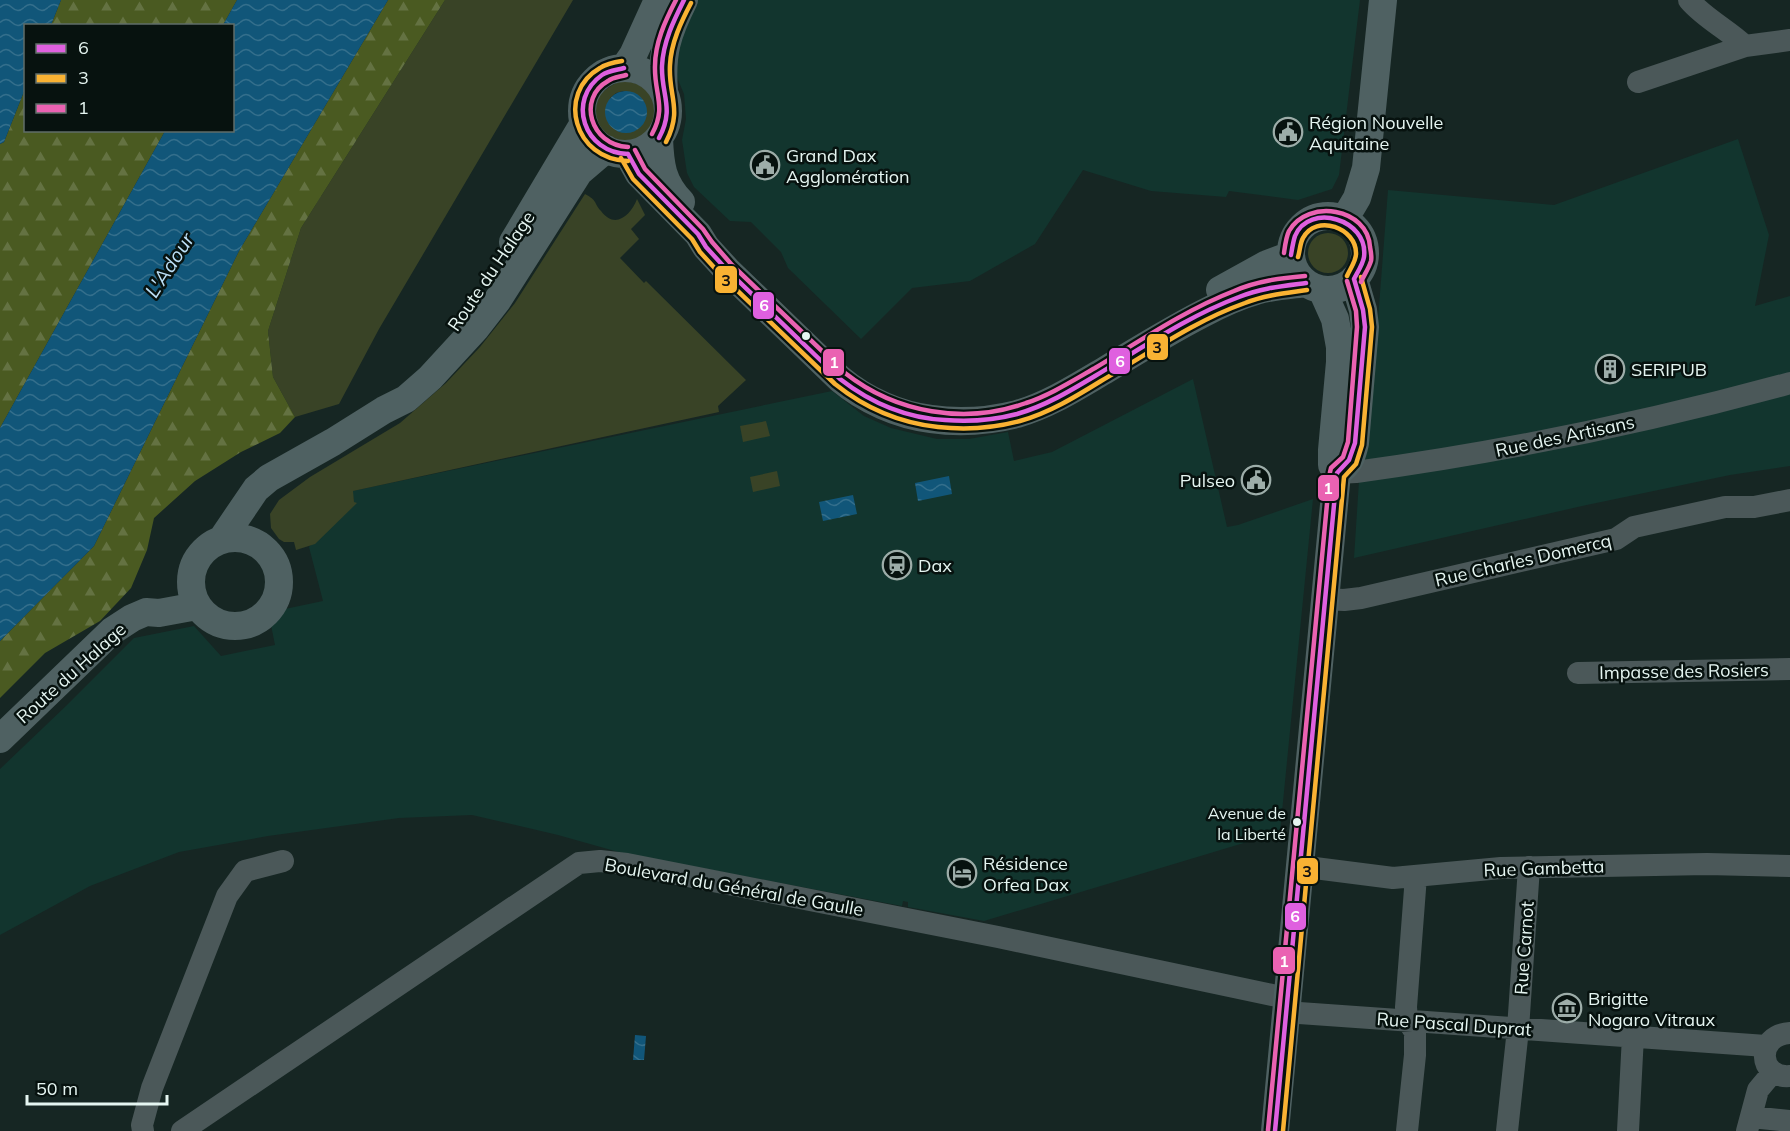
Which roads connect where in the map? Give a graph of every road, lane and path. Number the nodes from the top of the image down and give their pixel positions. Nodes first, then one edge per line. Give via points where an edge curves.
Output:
1 (658, 0) edge
2 (684, 0) edge
3 (1383, 0) edge
4 (1689, 0) edge
5 (1790, 40) edge
6 (1744, 46) junction
7 (624, 68) junction
8 (1638, 82) dead end
9 (664, 91) junction
10 (584, 123) junction
11 (659, 138) junction
12 (617, 152) junction
13 (1344, 220) junction
14 (1291, 255) junction
15 (1354, 279) junction
16 (1314, 287) junction
17 (1790, 383) edge
18 (384, 410) junction
19 (1337, 473) junction
20 (250, 500) junction
21 (1790, 500) edge
22 (222, 539) junction
23 (254, 541) junction
24 (1326, 586) junction
25 (194, 592) junction
26 (1790, 669) edge
27 (1578, 673) dead end
28 (0, 739) edge
29 (283, 861) dead end
30 (1299, 866) junction
31 (1790, 866) edge
32 (1529, 867) junction
33 (1416, 876) junction
34 (1286, 1005) junction
35 (1407, 1020) junction
36 (1518, 1029) junction
37 (1790, 1034) edge
38 (1633, 1036) junction
39 (1767, 1046) junction
40 (1781, 1074) edge
41 (1790, 1121) edge
42 (1749, 1124) edge
43 (143, 1131) edge
44 (182, 1131) edge
45 (1275, 1131) edge
46 (1407, 1131) edge
47 (1508, 1131) edge
48 (1628, 1131) edge

1 - 7 main road
2 - 9 main road via 664,47
3 - 13 main road via 1366,168 1357,198
4 - 6 street
5 - 6 street
6 - 8 street
7 - 9 main road via 654,78
7 - 10 main road via 603,75 588,90 582,112
9 - 11 main road via 668,120
10 - 12 main road via 596,143
10 - 18 main road, Route du Halage via 472,303 439,345 396,389
11 - 12 main road via 640,152
11 - 14 main road via 663,173 670,190 711,232 857,373 883,389 921,401 977,404 1039,391 1261,267
12 - 16 main road via 698,234 727,270 840,379 875,402 908,415 978,421 1031,409 1220,305 1257,291
12 - 18 main road, Route du Halage via 579,172 476,328 406,399
13 - 14 main road via 1322,217 1311,221 1294,237
13 - 15 main road via 1361,236 1364,247 1365,259
14 - 16 main road via 1295,271
15 - 16 main road via 1334,290
15 - 19 main road via 1365,327 1356,433 1351,460
16 - 19 main road via 1335,319 1340,347 1332,450 1332,465
17 - 19 street, Rue des Artisans via 1704,407 1495,451
18 - 20 main road, Route du Halage via 269,478
19 - 24 main road
20 - 22 main road, Route du Halage
20 - 23 main road via 255,515
21 - 24 street, Rue Charles Domercq via 1754,507 1725,507 1634,527 1616,539 1361,598 1344,600
22 - 23 main road
22 - 25 main road via 201,552 195,562
23 - 25 main road via 270,553 278,568 275,602 264,615 249,624 218,623 207,617
24 - 30 main road
25 - 28 main road, Route du Halage via 155,601 146,612 112,631
26 - 27 street, Impasse des Rosiers
29 - 43 street via 245,871 228,896 152,1088
30 - 33 street, Rue Gambetta via 1393,878
30 - 34 main road
31 - 32 street, Rue Gambetta
32 - 33 street, Rue Gambetta
32 - 36 street, Rue Carnot
33 - 35 street
34 - 35 street, Rue Pascal Duprat
34 - 44 street, Boulevard du Général de Gaulle via 998,937 600,861 579,864
34 - 45 main road
35 - 36 street, Rue Pascal Duprat
35 - 46 street via 1415,1032
36 - 38 street, Rue Pascal Duprat
36 - 47 street, Rue Carnot
37 - 39 street via 1774,1037
38 - 39 street, Rue Pascal Duprat
38 - 48 street
39 - 40 street via 1765,1060
40 - 42 street via 1758,1090
41 - 42 street

